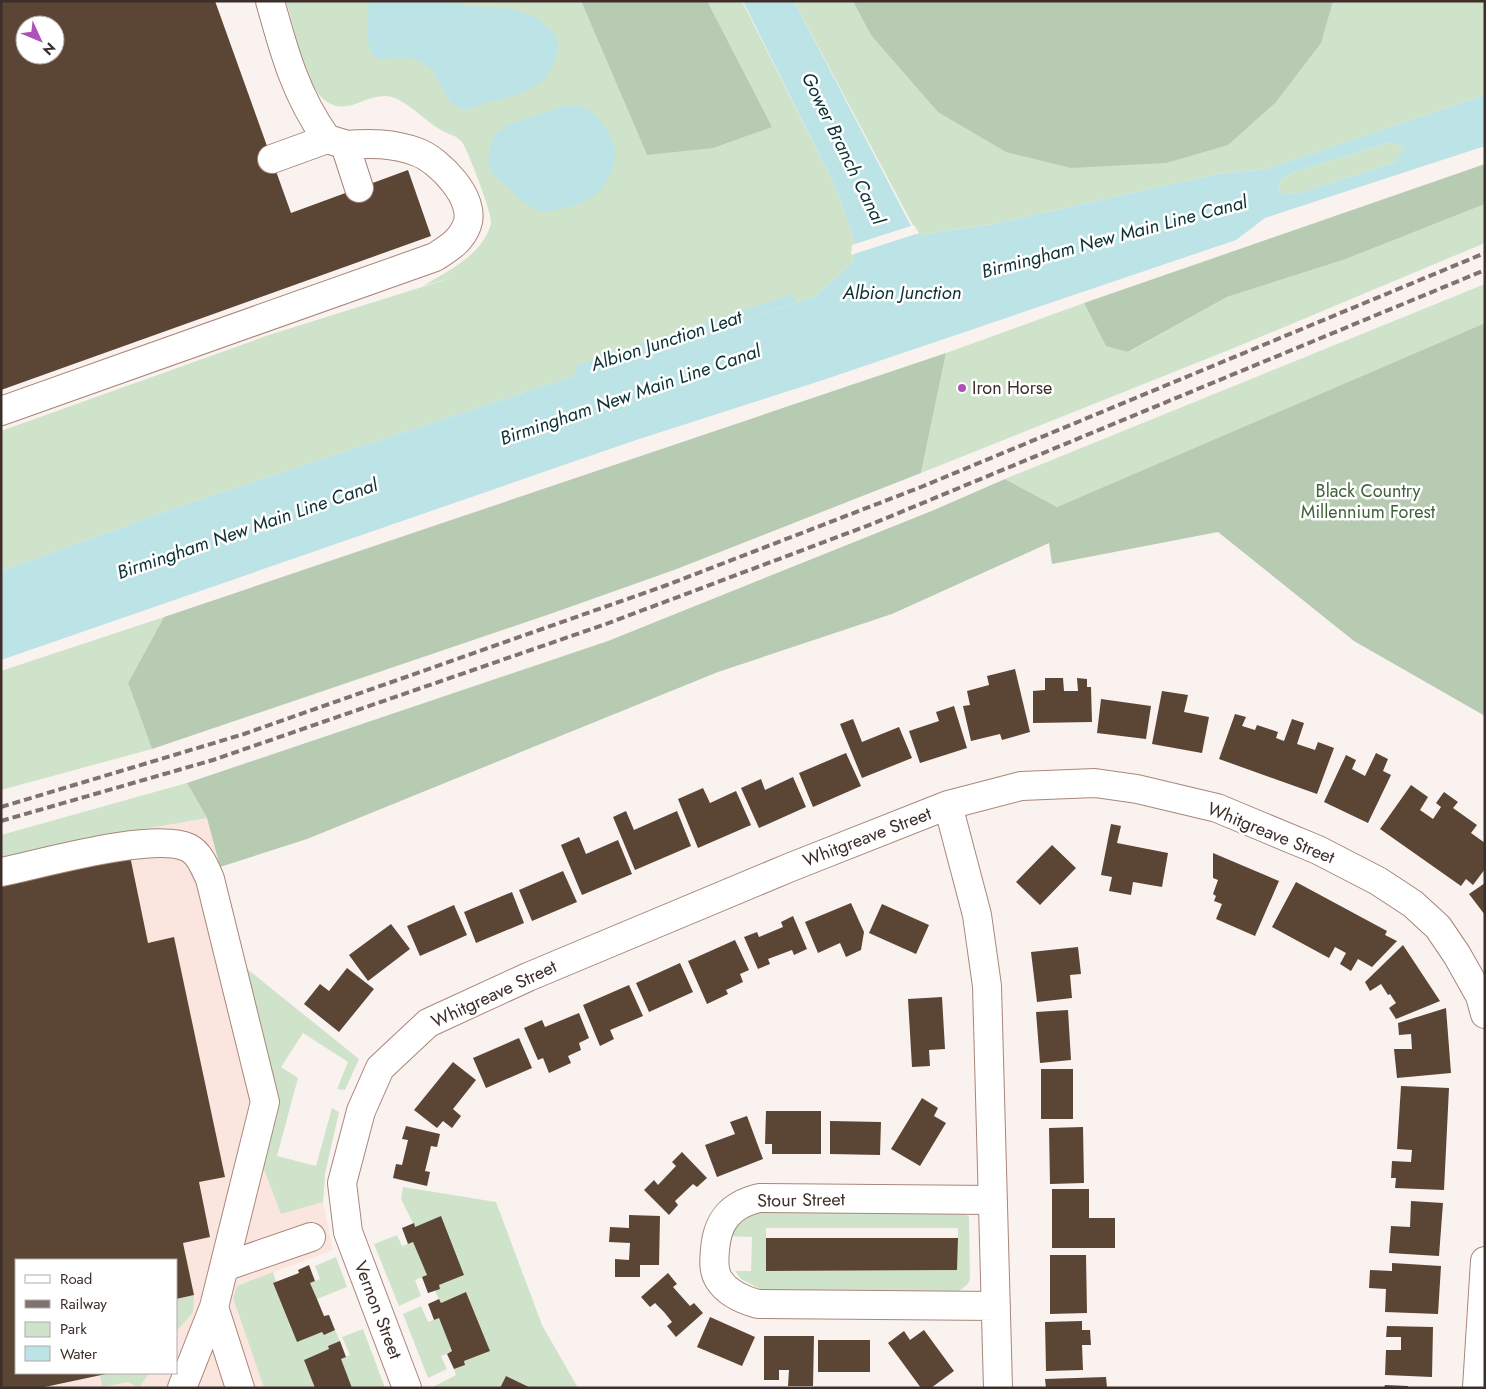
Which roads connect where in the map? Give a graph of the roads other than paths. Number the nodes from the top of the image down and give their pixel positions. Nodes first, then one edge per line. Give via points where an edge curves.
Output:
1 (270, 1) edge
2 (336, 142) junction
3 (272, 159) dead end
4 (359, 188) dead end
5 (1, 410) edge
6 (948, 805) junction
7 (1, 872) edge
8 (1485, 1014) edge
9 (994, 1200) junction
10 (348, 1232) joint
11 (311, 1237) dead end
12 (1485, 1261) edge
13 (224, 1267) junction
14 (996, 1306) junction
15 (214, 1307) junction
16 (182, 1388) edge
17 (240, 1388) edge
18 (407, 1388) edge
19 (998, 1388) edge
20 (1477, 1388) edge

1 - 2 street via 284,50 308,112
2 - 3 street
2 - 4 street
2 - 5 street via 395,145 419,152 439,166 456,184 466,202 468,224 456,243 435,257
6 - 8 street, Whitgreave Street via 1021,786 1095,783 1137,789 1217,808 1318,850 1378,881 1413,904 1438,927 1457,955 1480,996
6 - 9 street via 977,915 987,986
6 - 10 street, Whitgreave Street via 791,867 428,1023 380,1068 361,1111 342,1183
7 - 13 street via 135,844 176,844 190,849 201,860 210,879 265,1102
9 - 14 street
9 - 14 street, Stour Street via 759,1198 741,1204 722,1223 716,1232 713,1263 719,1280 726,1288 744,1300 758,1304
10 - 18 street, Vernon Street
11 - 13 street
12 - 20 street
13 - 15 street
14 - 19 street
15 - 16 street
15 - 17 street

